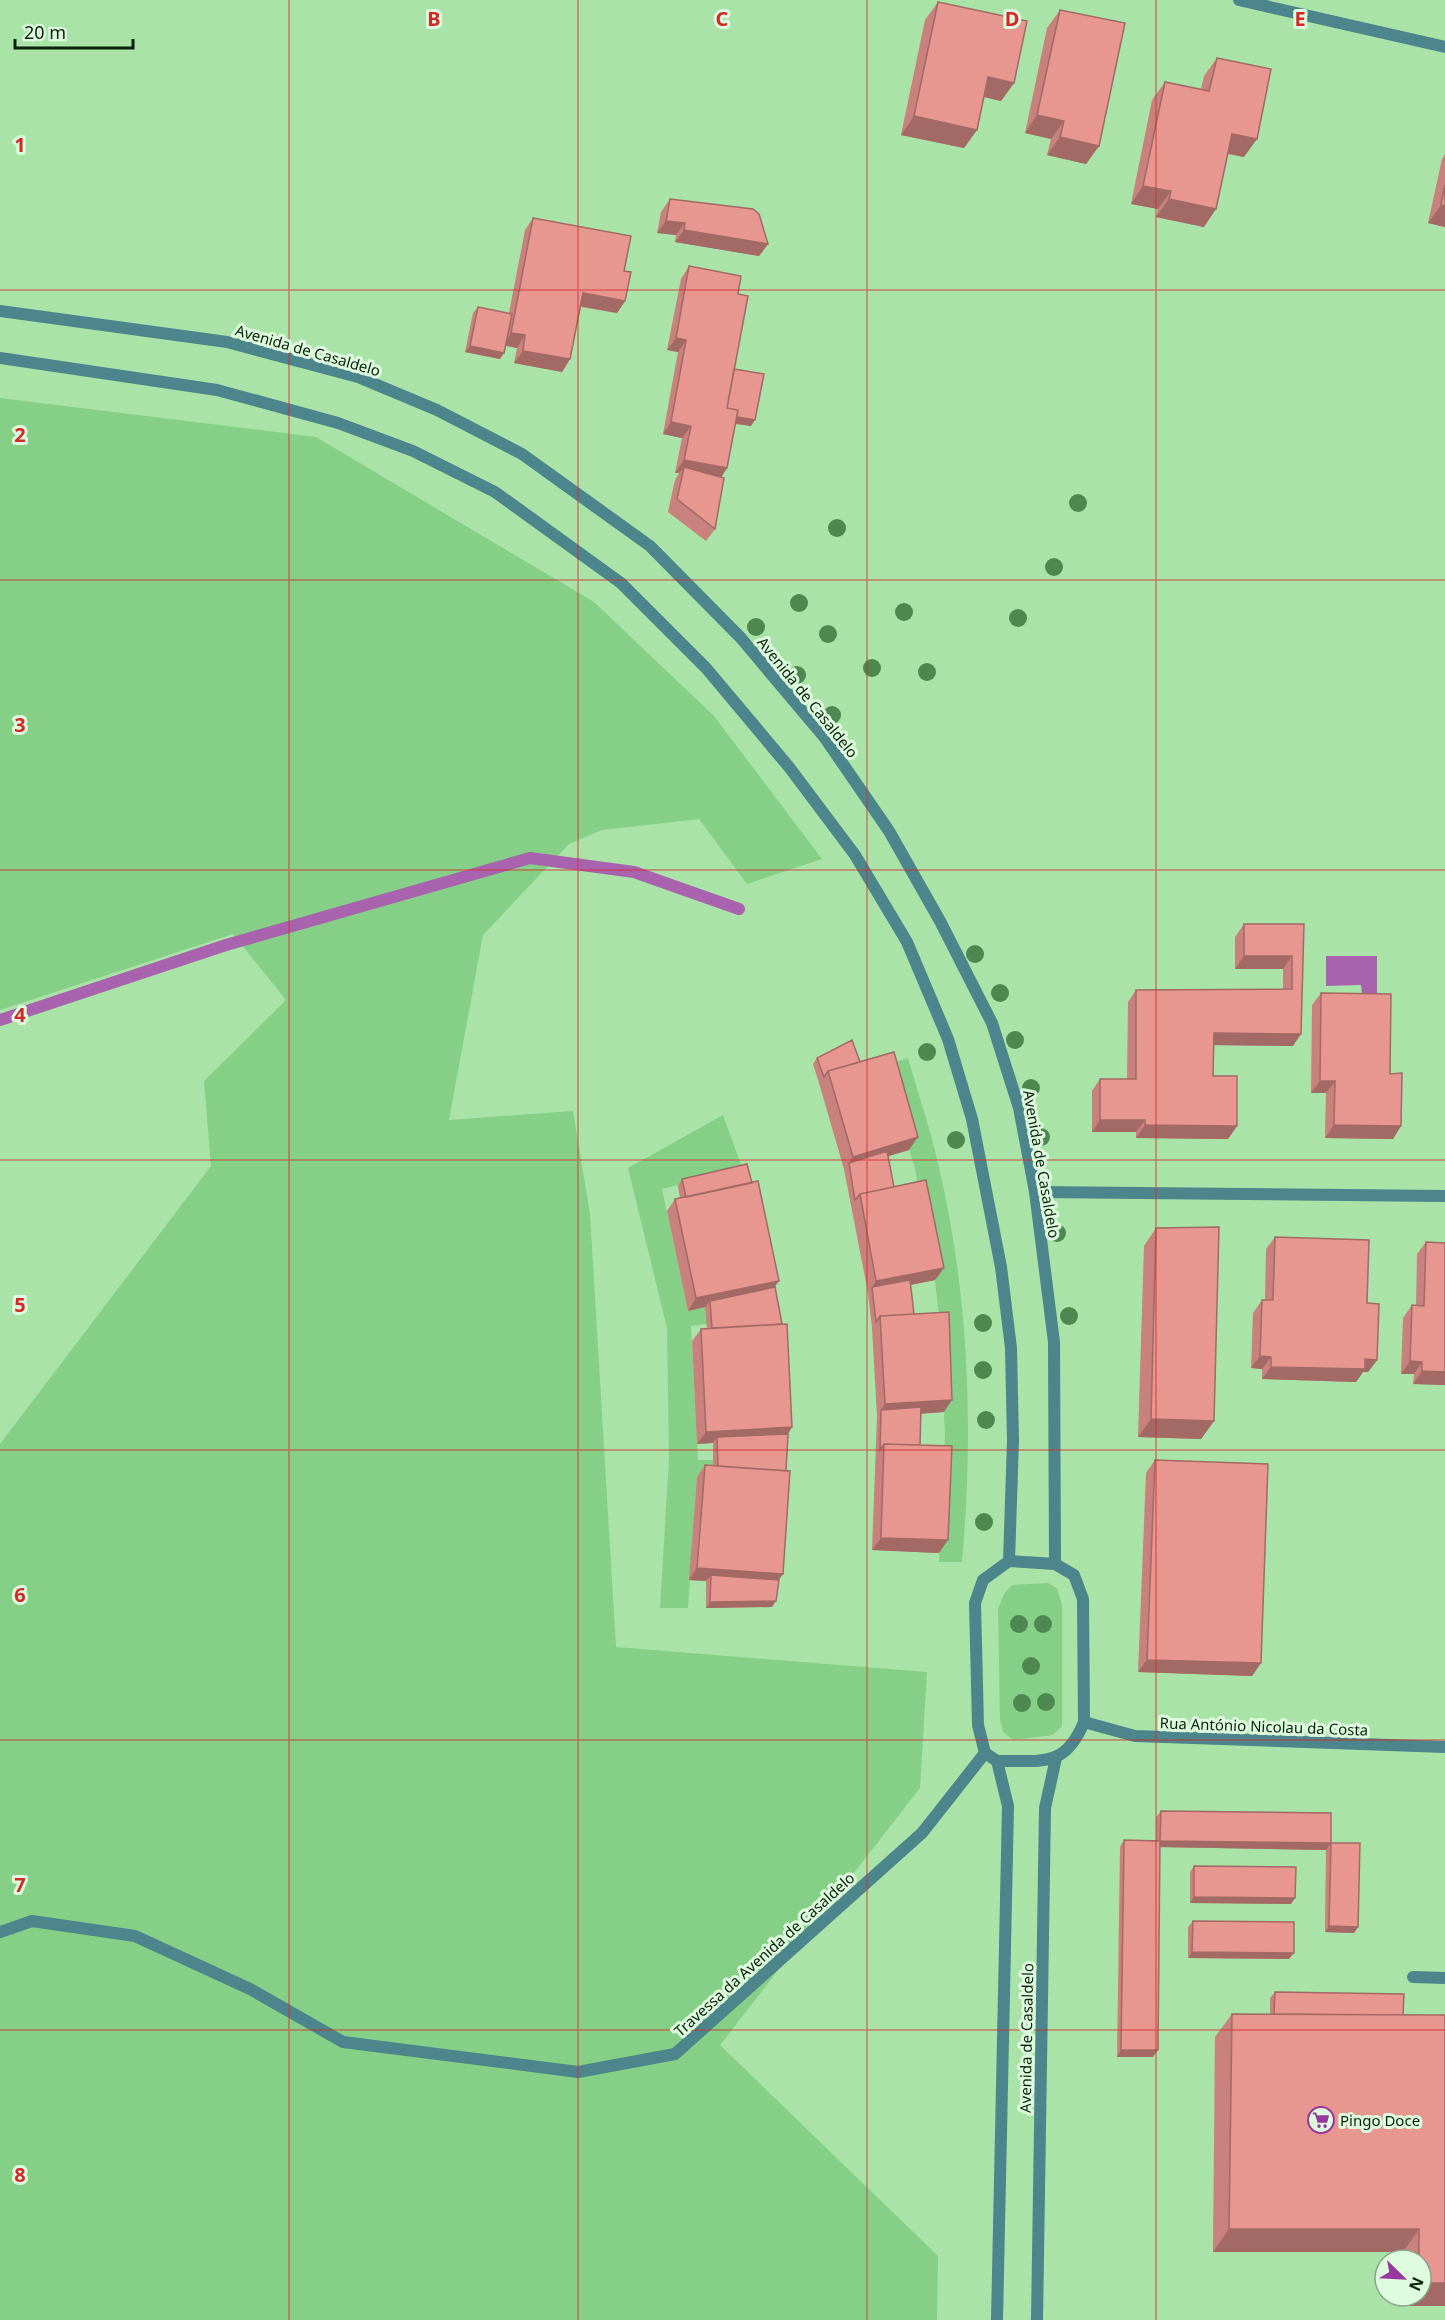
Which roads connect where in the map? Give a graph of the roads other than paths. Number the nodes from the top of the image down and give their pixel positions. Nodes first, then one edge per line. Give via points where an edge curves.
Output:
1 (1239, 0) edge
2 (1445, 47) edge
3 (0, 311) edge
4 (0, 358) edge
5 (1035, 1192) junction
6 (1445, 1196) edge
7 (1009, 1562) junction
8 (1055, 1564) junction
9 (1084, 1722) junction
10 (1445, 1748) edge
11 (985, 1753) junction
12 (1056, 1758) junction
13 (997, 1761) junction
14 (0, 1932) edge
15 (1413, 1977) dead end
16 (1445, 1978) edge
17 (997, 2320) edge
18 (1036, 2320) edge

1 - 2 street
3 - 5 street, Avenida de Casaldelo via 227,342 358,377 437,410 522,454 650,546 748,646 825,738 889,831 992,1023 1019,1108
4 - 7 street via 217,390 338,423 413,451 495,492 621,583 729,695 855,855 907,942 948,1039 972,1119 1001,1267 1011,1348
5 - 6 street
5 - 8 street, Avenida de Casaldelo via 1054,1342
7 - 8 street
7 - 11 street via 983,1580 975,1603 978,1725
8 - 9 street via 1074,1575 1083,1599
9 - 10 street, Rua António Nicolau da Costa via 1135,1736
9 - 12 street via 1072,1745
11 - 13 street
11 - 14 street, Travessa da Avenida de Casaldelo via 922,1833 675,2054 578,2072 344,2042 249,1989 135,1936 32,1921
12 - 13 street
12 - 18 street, Avenida de Casaldelo via 1045,1808
13 - 17 street, Avenida de Casaldelo via 1008,1806
15 - 16 street

